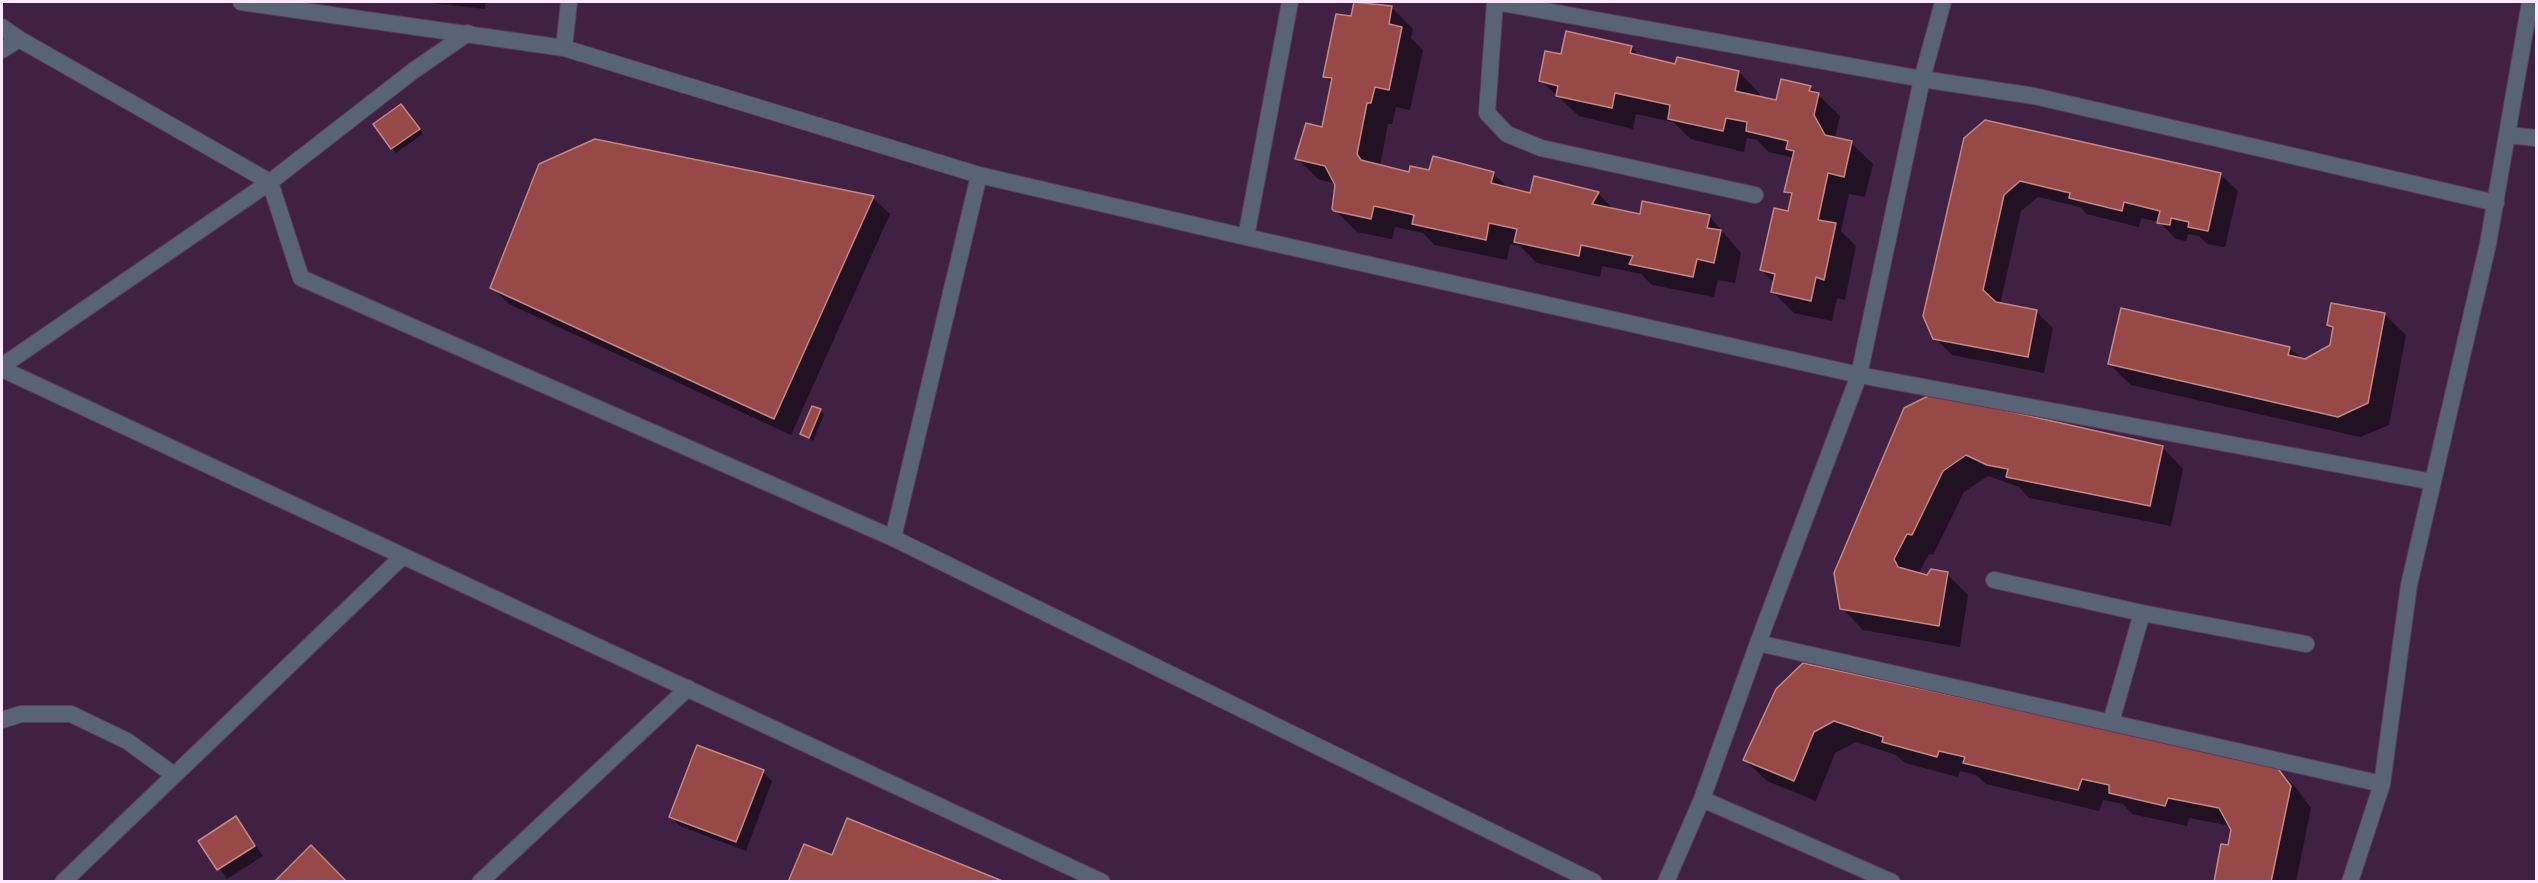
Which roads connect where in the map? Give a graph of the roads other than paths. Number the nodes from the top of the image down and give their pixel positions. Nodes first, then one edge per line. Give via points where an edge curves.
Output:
1 (241, 2) edge
2 (569, 2) edge
3 (1290, 2) edge
4 (1496, 2) edge
5 (1943, 2) edge
6 (2530, 2) edge
7 (2, 27) edge
8 (468, 33) junction
9 (19, 39) junction
10 (564, 48) junction
11 (2, 50) edge
12 (1922, 79) junction
13 (2508, 135) junction
14 (2536, 138) edge
15 (979, 175) junction
16 (270, 182) junction
17 (1755, 195) dead end
18 (2496, 203) junction
19 (1246, 237) junction
20 (2, 368) edge
21 (1859, 375) junction
22 (2433, 482) junction
23 (893, 538) junction
24 (403, 556) junction
25 (1994, 580) dead end
26 (2142, 613) junction
27 (1758, 643) junction
28 (2306, 644) dead end
29 (688, 688) junction
30 (2, 720) edge
31 (2111, 722) junction
32 (174, 775) junction
33 (2382, 784) junction
34 (1702, 799) junction
35 (63, 882) edge
36 (480, 882) edge
37 (1102, 882) edge
38 (1594, 882) edge
39 (1666, 882) edge
40 (1892, 882) edge
41 (2350, 882) edge

1 - 8 street
2 - 10 street
3 - 19 street
4 - 12 street
4 - 17 street via 1487,113 1507,134 1541,148
5 - 12 street
6 - 13 street
7 - 9 street
8 - 10 street
8 - 16 street
9 - 11 street
9 - 16 street
10 - 15 street
12 - 18 street via 2034,96
12 - 21 street
13 - 14 street
13 - 18 street
15 - 19 street
15 - 23 street
16 - 20 street
16 - 23 street via 301,278
18 - 22 street
19 - 21 street
20 - 24 street
21 - 22 street
21 - 27 street
22 - 33 street via 2409,585
23 - 38 street
24 - 29 street
24 - 32 street
25 - 26 street
26 - 28 street
26 - 31 street
27 - 31 street
27 - 34 street
29 - 36 street
29 - 37 street
30 - 32 street via 21,714 71,714 127,741
31 - 33 street
32 - 35 street
33 - 41 street
34 - 39 street
34 - 40 street

